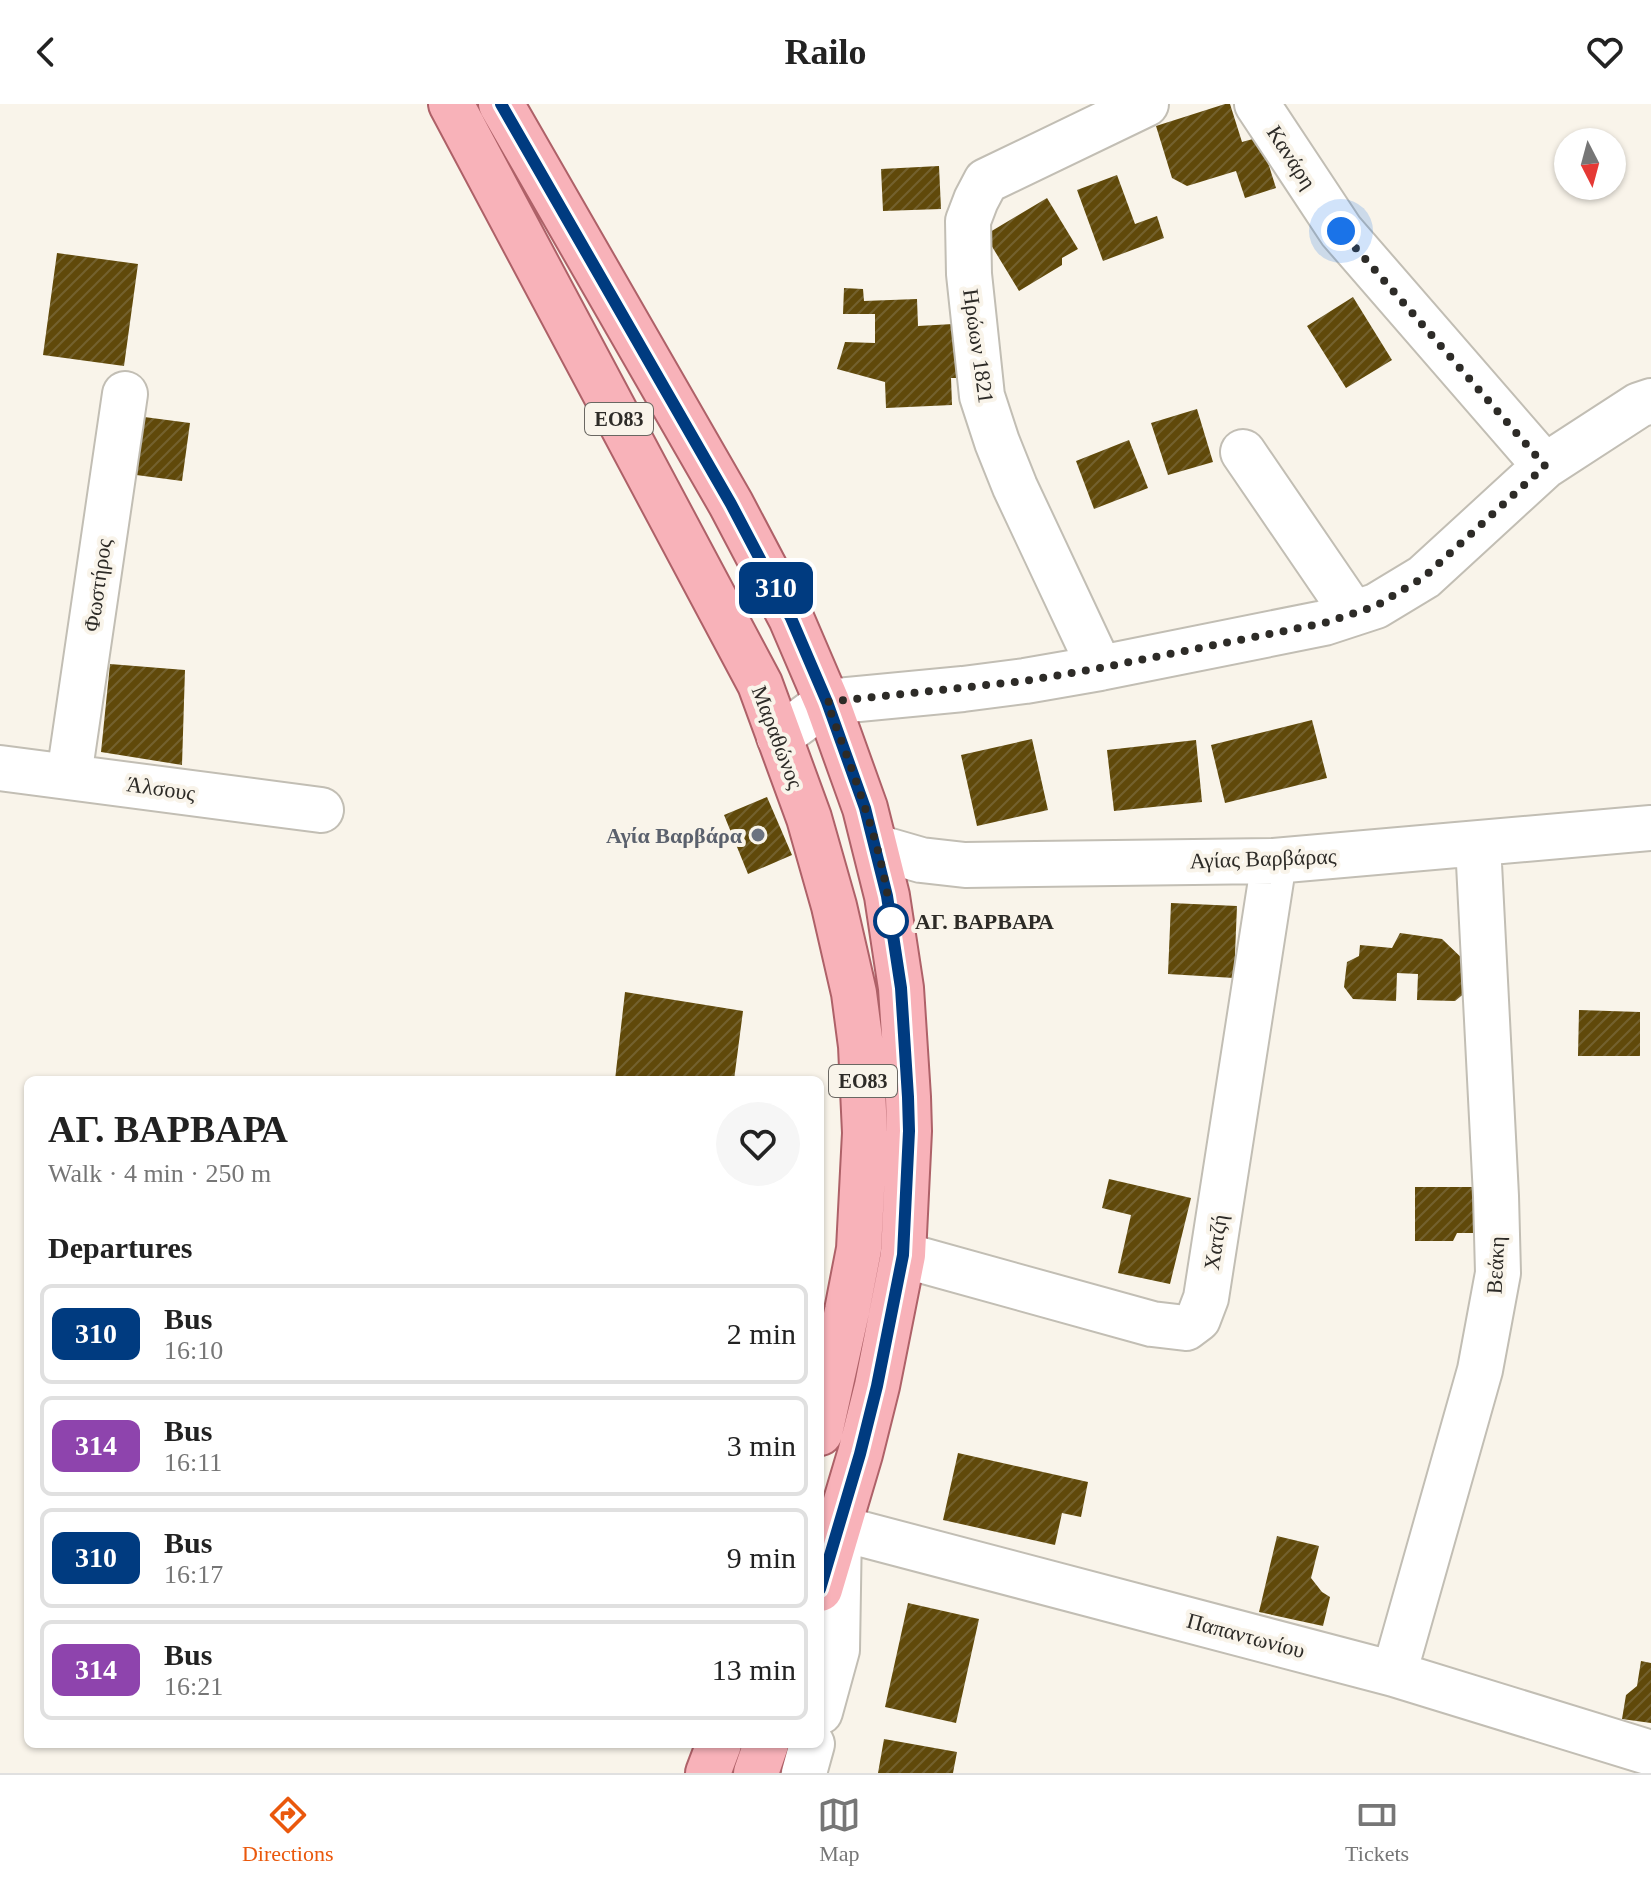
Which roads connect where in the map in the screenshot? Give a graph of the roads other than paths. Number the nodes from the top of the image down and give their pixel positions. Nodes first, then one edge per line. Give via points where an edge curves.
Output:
1 (451, 104) edge
2 (501, 104) edge
3 (1146, 104) edge
4 (1257, 104) edge
5 (125, 394) dead end
6 (1651, 401) edge
7 (1243, 452) dead end
8 (1545, 466) junction
9 (1353, 613) junction
10 (1100, 668) junction
11 (827, 702) junction
12 (779, 737) junction
13 (0, 768) edge
14 (69, 776) junction
15 (321, 810) dead end
16 (1651, 828) edge
17 (1478, 844) junction
18 (876, 847) junction
19 (1274, 861) junction
20 (903, 1255) junction
21 (824, 1416) edge
22 (839, 1528) junction
23 (824, 1576) edge
24 (1394, 1674) junction
25 (824, 1697) edge
26 (717, 1748) edge
27 (765, 1748) edge
28 (811, 1748) edge
29 (1651, 1753) edge
30 (708, 1773) edge
31 (756, 1773) edge
32 (804, 1773) edge

1 - 12 main road, Μαραθώνος / ΕΟ83 via 760,684
2 - 11 main road, ΕΟ83 via 738,516
3 - 10 street, Ηρώων 1821 via 986,181 968,221 982,396 1015,487
4 - 8 street, Κανάρη via 1341,231
5 - 14 street, Φωστήρος
6 - 8 street
7 - 9 street
8 - 9 street via 1424,577 1376,606
9 - 10 street
10 - 11 street
11 - 12 street
11 - 18 main road, ΕΟ83
12 - 21 main road, Μαραθώνος / ΕΟ83 via 834,906 861,1046 865,1133 859,1249
13 - 14 street, Άλσους
14 - 15 street, Άλσους
16 - 17 street, Αγίας Βαρβάρας
17 - 19 street, Αγίας Βαρβάρας
17 - 24 street, Βεάκη via 1498,1273 1480,1370
18 - 19 street, Αγίας Βαρβάρας via 965,865
18 - 20 main road, ΕΟ83 via 894,934 905,1041 909,1131
19 - 20 street, Χατζή via 1206,1298 1198,1319 1186,1328 1152,1324
20 - 22 main road, ΕΟ83 via 877,1386
22 - 23 main road, ΕΟ83
22 - 24 street, Παπαντωνίου
22 - 25 street via 837,1650
24 - 29 street, Παπαντωνίου
26 - 30 main road
27 - 31 main road
28 - 32 street

